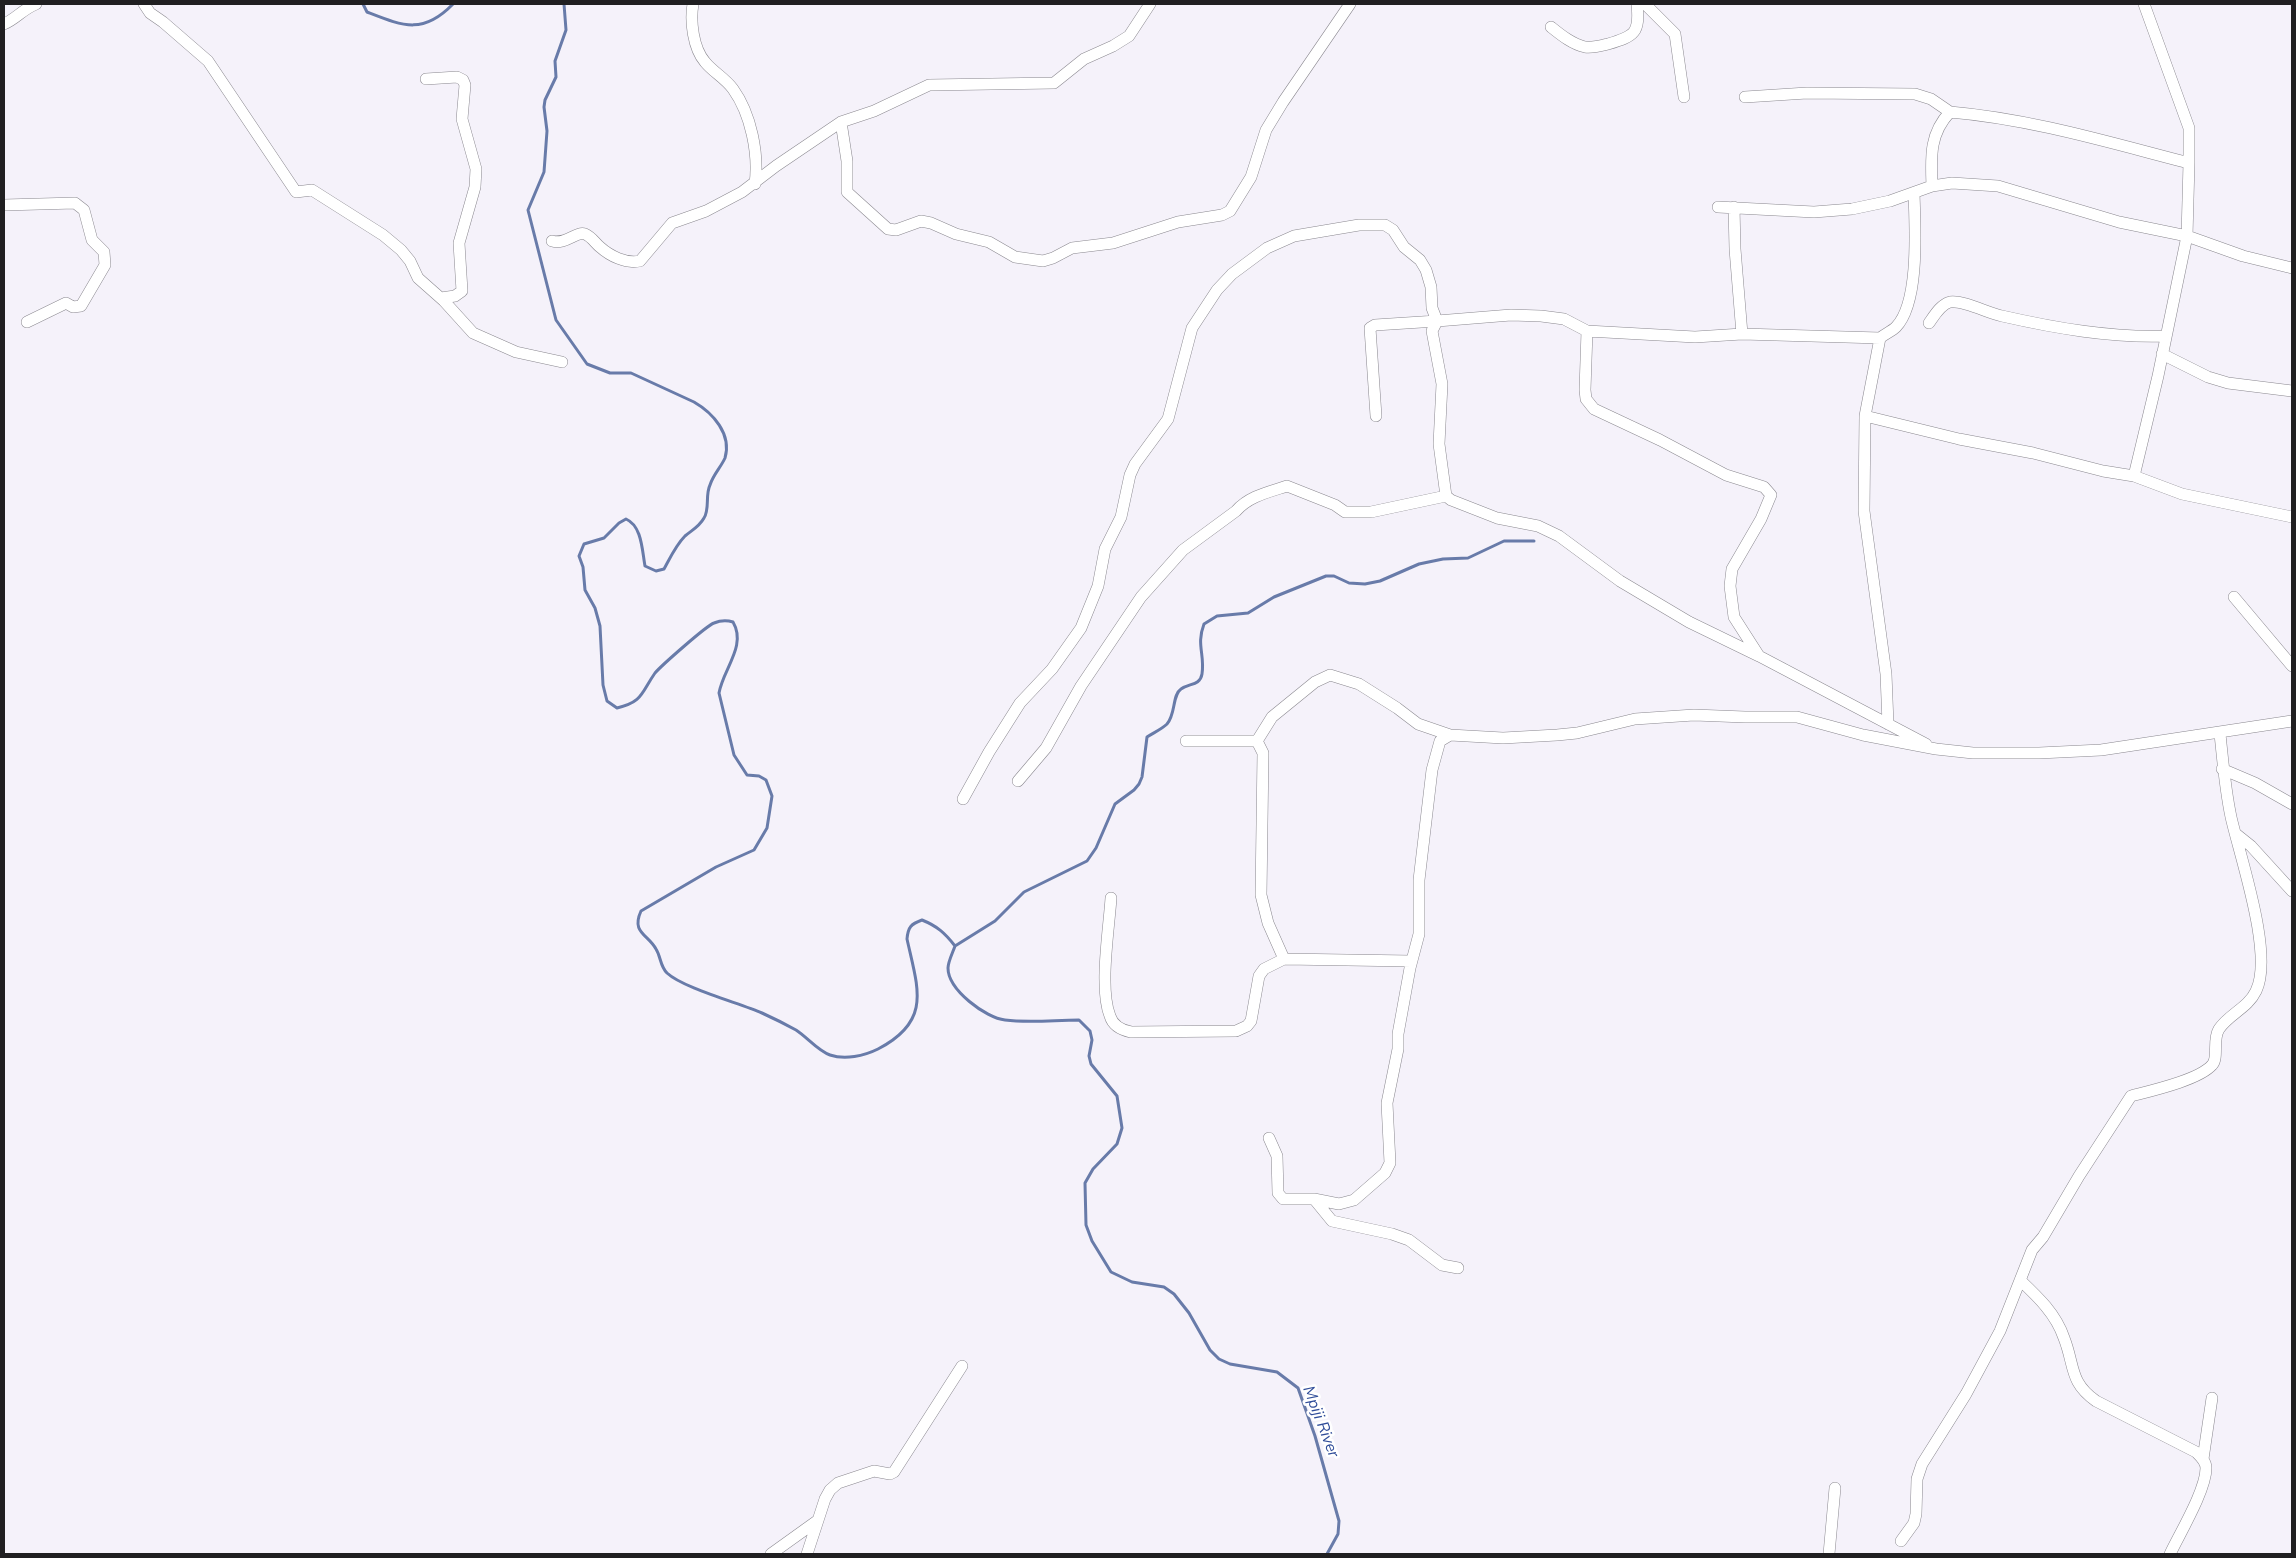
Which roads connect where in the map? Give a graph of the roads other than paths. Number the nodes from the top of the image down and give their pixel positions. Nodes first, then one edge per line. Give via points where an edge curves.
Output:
1 (144, 4) edge
2 (693, 4) edge
3 (1150, 4) edge
4 (1350, 4) edge
5 (1637, 4) edge
6 (1645, 4) edge
7 (2144, 4) edge
8 (29, 5) edge
9 (4, 24) edge
10 (1551, 28) dead end
11 (426, 79) dead end
12 (1684, 97) dead end
13 (1745, 97) dead end
14 (1950, 112) junction
15 (841, 122) junction
16 (2189, 164) junction
17 (755, 184) junction
18 (1932, 186) junction
19 (1914, 193) junction
20 (4, 205) edge
21 (1718, 207) dead end
22 (1734, 207) junction
23 (2187, 236) junction
24 (552, 241) dead end
25 (2292, 268) edge
26 (441, 298) junction
27 (1437, 321) junction
28 (27, 322) dead end
29 (1929, 324) dead end
30 (1587, 331) junction
31 (1742, 334) junction
32 (2166, 336) junction
33 (1880, 338) junction
34 (2162, 354) junction
35 (562, 362) dead end
36 (2292, 391) edge
37 (1376, 416) dead end
38 (1865, 416) junction
39 (2134, 476) junction
40 (1446, 496) junction
41 (2292, 517) edge
42 (2234, 597) dead end
43 (1759, 656) junction
44 (2292, 666) edge
45 (2292, 721) edge
46 (1888, 724) junction
47 (2220, 734) junction
48 (1450, 735) junction
49 (1186, 741) dead end
50 (1257, 741) junction
51 (1936, 749) junction
52 (2222, 769) junction
53 (1018, 781) dead end
54 (963, 799) dead end
55 (2292, 804) edge
56 (2236, 834) junction
57 (2292, 891) edge
58 (1111, 898) dead end
59 (1284, 959) junction
60 (1411, 961) junction
61 (1268, 1138) dead end
62 (1314, 1199) junction
63 (1458, 1268) dead end
64 (2020, 1280) junction
65 (962, 1366) dead end
66 (2212, 1398) dead end
67 (2203, 1458) junction
68 (1836, 1488) dead end
69 (817, 1521) junction
70 (1901, 1541) dead end
71 (771, 1554) edge
72 (807, 1554) edge
73 (1829, 1554) edge
74 (2170, 1554) edge

1 - 26 street via 150,13 208,61 296,192 312,190 383,235 408,258 418,278
2 - 17 street via 694,40 704,61 733,89 752,134 757,172
3 - 15 street via 1129,36 1084,59 1054,83 929,85 874,111
4 - 15 street via 1266,130 1252,177 1230,211 1178,222 1113,243 1072,248 1047,261 1015,256 989,242 956,234 931,223 921,221 896,230 888,229 847,192 847,161
5 - 10 street via 1639,22 1634,34 1625,39 1586,47
6 - 12 street via 1675,34
7 - 16 street via 2189,128
8 - 9 street via 19,16
11 - 26 street via 457,77 463,80 462,119 476,170 475,187 458,243 462,291 455,296
13 - 14 street via 1807,93 1915,94 1931,99
14 - 16 street via 2055,129
14 - 18 street via 1936,133 1931,162
15 - 17 street
16 - 23 street
17 - 24 street via 719,205 672,223 640,261 632,263 620,259 604,251 585,234 562,242
18 - 19 street
18 - 23 street via 1952,183 1998,186 2119,222
19 - 22 street via 1890,202 1814,212
19 - 33 street via 1914,269 1910,296 1897,326
20 - 28 street via 75,203 84,210 92,240 104,252 104,265 81,306 73,307 66,303
21 - 22 street
22 - 31 street
23 - 25 street via 2243,256
23 - 32 street
26 - 35 street via 472,333 516,352
27 - 30 street via 1541,316 1564,319
27 - 37 street via 1375,324 1370,328
27 - 40 street via 1432,331 1442,384 1439,444
27 - 54 street via 1426,270 1393,230 1385,226 1359,226 1294,236 1267,248 1232,274 1217,290 1192,328 1168,419 1130,475 1121,517 1105,549 1098,586 1082,628 1052,669 1020,703
29 - 32 street via 1940,309 1949,302 1957,302 1999,316 2052,326 2144,337
30 - 31 street via 1695,337
30 - 43 street via 1585,390 1586,399 1594,409 1726,475 1764,487 1771,495 1732,569 1730,586 1734,617
31 - 33 street
32 - 34 street
33 - 38 street
34 - 36 street via 2208,377 2228,383
34 - 39 street
38 - 39 street
38 - 46 street via 1864,511 1886,674
39 - 41 street via 2182,494
40 - 43 street via 1497,518 1538,526 1559,536 1628,586 1689,622
40 - 53 street via 1371,512 1344,512 1335,505 1287,486 1243,504 1183,550 1140,597 1081,686 1046,748
42 - 44 street
43 - 46 street
45 - 47 street
46 - 51 street
47 - 51 street via 2092,750 1973,753
47 - 52 street
48 - 50 street via 1418,724 1359,684 1330,675 1314,682 1272,717
48 - 51 street via 1503,738 1557,735 1635,719 1694,715 1797,717 1863,735
48 - 60 street via 1440,741 1432,770 1419,880 1419,934
49 - 50 street
50 - 59 street via 1263,753 1261,895 1268,923
52 - 55 street
52 - 56 street
56 - 57 street
56 - 64 street via 2260,952 2262,976 2256,992 2219,1029 2214,1039 2215,1060 2212,1065 2166,1087 2131,1096 2032,1250
58 - 59 street via 1106,1000 1110,1017 1123,1030 1236,1031 1251,1021 1259,976 1264,969
59 - 60 street
60 - 62 street via 1387,1103 1390,1163 1385,1173 1354,1200 1339,1204
61 - 62 street via 1277,1156 1278,1193 1283,1199
62 - 63 street via 1332,1220 1409,1240 1442,1265
64 - 67 street via 2041,1299 2056,1319 2076,1381 2083,1392
64 - 70 street via 2000,1331 1966,1394 1922,1464 1917,1479 1914,1523
65 - 69 street via 894,1472 874,1471 838,1483 825,1499
66 - 67 street
67 - 74 street via 2206,1467 2200,1492
68 - 73 street
69 - 71 street
69 - 72 street

